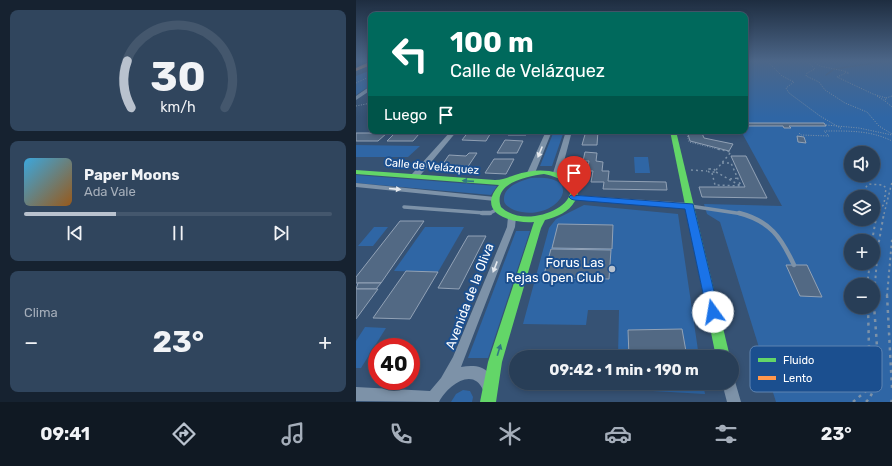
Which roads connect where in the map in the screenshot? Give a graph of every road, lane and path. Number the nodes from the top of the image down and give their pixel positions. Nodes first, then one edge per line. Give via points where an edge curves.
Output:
1 (790, 80) edge
2 (814, 80) edge
3 (843, 80) edge
4 (368, 91) edge
5 (873, 94) junction
6 (892, 96) edge
7 (356, 98) edge
8 (886, 98) junction
9 (885, 100) junction
10 (356, 103) edge
11 (365, 104) joint
12 (356, 106) edge
13 (892, 107) edge
14 (826, 125) dead end
15 (837, 126) junction
16 (842, 129) dead end
17 (799, 133) dead end
18 (451, 134) edge
19 (548, 134) edge
20 (568, 134) edge
21 (674, 134) edge
22 (687, 134) edge
23 (892, 134) edge
24 (892, 141) edge
25 (721, 163) junction
26 (689, 170) dead end
27 (707, 171) junction
28 (716, 171) junction
29 (356, 172) edge
30 (531, 173) junction
31 (557, 173) junction
32 (712, 173) junction
33 (415, 176) junction
34 (738, 178) junction
35 (728, 179) junction
36 (507, 182) junction
37 (892, 182) edge
38 (356, 185) edge
39 (741, 186) junction
40 (865, 190) edge
41 (574, 197) junction
42 (495, 199) junction
43 (690, 206) junction
44 (404, 208) dead end
45 (498, 209) junction
46 (880, 209) edge
47 (512, 217) junction
48 (541, 218) junction
49 (892, 239) edge
50 (794, 265) dead end
51 (868, 314) edge
52 (869, 346) edge
53 (875, 346) edge
54 (721, 350) edge
55 (446, 382) junction
56 (490, 388) junction
57 (892, 388) edge
58 (731, 390) edge
59 (865, 392) edge
60 (873, 392) edge
61 (356, 394) edge
62 (433, 400) edge
63 (488, 402) edge
64 (734, 402) edge
65 (853, 402) edge
66 (866, 402) edge

1 - 15 path via 794,82 786,88 789,93 816,114
2 - 23 path via 845,103 867,112 879,126
3 - 5 path
4 - 7 street
5 - 8 path
5 - 9 path
6 - 8 path
8 - 9 path
9 - 13 path
10 - 11 path
11 - 12 path
14 - 15 path
15 - 16 path
15 - 23 path
17 - 24 path via 829,136 824,131 865,132
18 - 33 street
19 -> 30 street
20 - 31 street
21 - 43 main road
22 - 25 path via 689,142 731,152
25 - 28 path
25 - 34 path via 731,163
26 - 27 path
27 - 28 path via 710,168
27 - 32 path
28 - 32 path
28 - 35 path
29 - 33 main road, Calle de Velázquez
30 - 31 main road
30 - 36 main road
31 - 41 main road via 572,182
32 - 39 path via 715,186
36 -> 33 main road, Calle de Velázquez
34 - 35 path
34 - 39 path
35 - 39 path
36 - 42 main road via 498,190
37 - 53 path via 882,224 876,270
38 -> 42 street
40 - 46 path via 869,184 886,188 884,204
41 - 43 street
41 - 48 main road via 567,206 556,213
42 - 45 main road
43 - 50 lane via 750,215 766,223 777,233
43 - 54 main road
44 - 45 lane via 485,213
45 - 47 main road
47 - 48 main road
47 -> 55 street, Avenida de la Oliva via 511,227 458,361
56 -> 48 main road via 495,362
49 - 57 path via 887,288
51 - 52 path
55 - 56 street via 460,374 473,372 484,377
55 - 62 street, Avenida de la Oliva
56 - 63 main road
58 - 64 street
59 - 65 path
60 - 66 path
61 - 62 street

